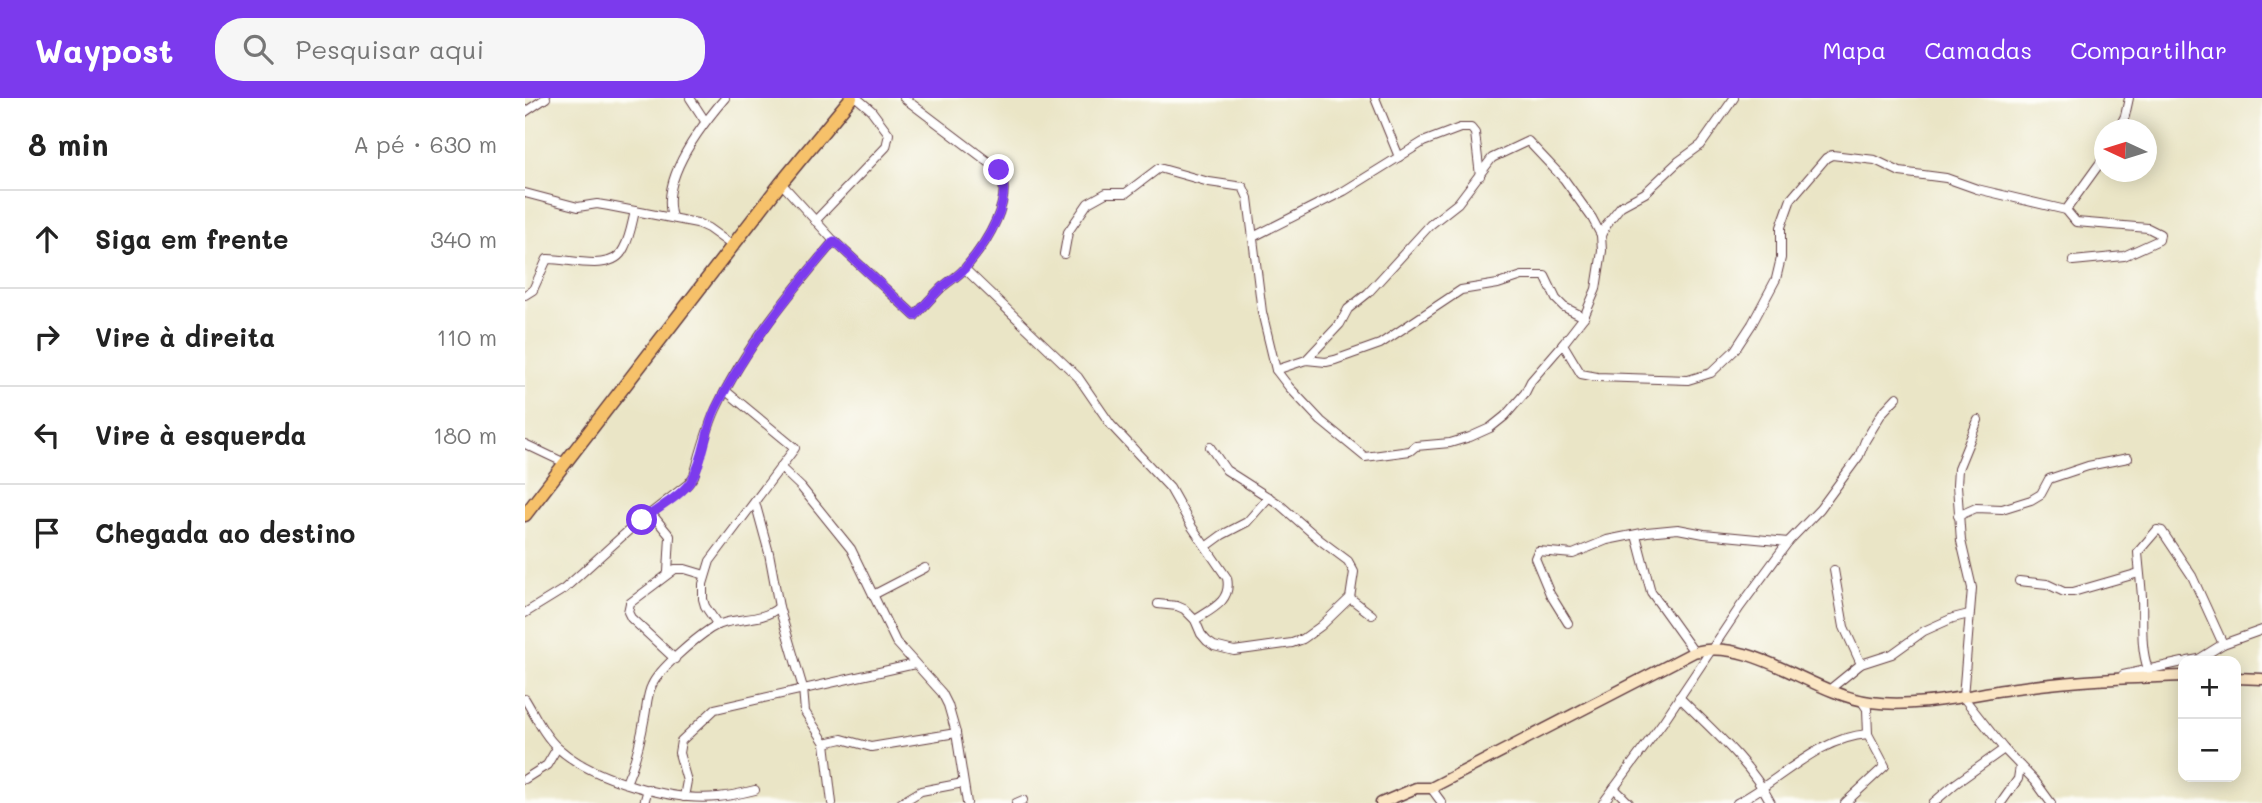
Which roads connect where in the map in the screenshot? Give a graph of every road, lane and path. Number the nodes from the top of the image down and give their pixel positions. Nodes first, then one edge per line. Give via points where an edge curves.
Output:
1 (546, 98) edge
2 (690, 98) edge
3 (725, 98) edge
4 (851, 98) edge
5 (857, 98) edge
6 (904, 98) edge
7 (1375, 98) edge
8 (1734, 98) edge
9 (2129, 98) edge
10 (525, 112) edge
11 (2124, 119) edge
12 (705, 121) junction
13 (1399, 157) junction
14 (2094, 171) edge
15 (1480, 176) junction
16 (781, 183) junction
17 (525, 193) edge
18 (2066, 210) junction
19 (635, 211) junction
20 (672, 217) junction
21 (815, 220) junction
22 (1601, 235) junction
23 (1253, 237) junction
24 (834, 241) junction
25 (733, 246) junction
26 (1064, 254) dead end
27 (2073, 261) dead end
28 (965, 269) junction
29 (525, 295) edge
30 (1584, 317) junction
31 (1563, 344) junction
32 (1306, 360) junction
33 (1276, 370) junction
34 (726, 391) junction
35 (1897, 397) dead end
36 (1977, 420) dead end
37 (525, 444) edge
38 (1210, 447) dead end
39 (2128, 458) dead end
40 (565, 463) junction
41 (781, 467) junction
42 (1269, 497) junction
43 (755, 502) junction
44 (651, 513) junction
45 (525, 514) edge
46 (1958, 516) junction
47 (1636, 534) junction
48 (1788, 542) junction
49 (1207, 546) junction
50 (925, 568) dead end
51 (1834, 570) dead end
52 (668, 572) junction
53 (2139, 573) junction
54 (705, 575) junction
55 (2019, 581) dead end
56 (873, 595) junction
57 (1350, 598) junction
58 (1158, 604) dead end
59 (779, 607) junction
60 (525, 613) edge
61 (1969, 614) junction
62 (1372, 615) dead end
63 (1195, 620) junction
64 (1568, 623) dead end
65 (717, 625) junction
66 (2262, 630) edge
67 (2223, 643) junction
68 (1710, 648) junction
69 (1694, 652) junction
70 (2205, 656) edge
71 (675, 659) junction
72 (2178, 663) edge
73 (915, 664) junction
74 (1861, 664) junction
75 (2148, 669) junction
76 (2178, 676) edge
77 (2241, 678) edge
78 (2103, 679) junction
79 (2262, 679) edge
80 (803, 688) junction
81 (1829, 690) junction
82 (1679, 697) junction
83 (1963, 697) junction
84 (525, 699) edge
85 (1861, 700) junction
86 (956, 733) junction
87 (1868, 734) junction
88 (825, 743) junction
89 (557, 748) junction
90 (2004, 749) junction
91 (2020, 766) junction
92 (525, 779) edge
93 (626, 783) junction
94 (963, 783) junction
95 (1431, 788) junction
96 (1614, 788) junction
97 (648, 789) junction
98 (1763, 789) junction
99 (755, 790) dead end
100 (684, 797) junction
101 (644, 803) edge
102 (832, 803) edge
103 (901, 803) edge
104 (967, 803) edge
105 (1381, 803) edge
106 (1442, 803) edge
107 (1603, 803) edge
108 (1629, 803) edge
109 (1737, 803) edge
110 (1771, 803) edge
111 (1845, 803) edge
112 (1933, 803) edge
113 (2001, 803) edge
114 (2051, 803) edge

1 - 10 street
2 - 12 street
3 - 12 street
4 - 16 main road
5 - 21 street via 889,134 887,147
6 - 28 street via 999,170 1005,180 1003,204
7 - 13 street
8 - 22 street via 1701,145 1646,193 1621,206
9 - 11 street
12 - 20 street via 672,179 668,196
13 - 15 street via 1423,142 1471,128 1477,140
13 - 23 street
14 - 18 street
15 - 22 street via 1492,158 1527,140 1564,178
15 - 32 street via 1348,309
16 - 21 street
16 - 25 main road
17 - 19 street via 578,207 597,204
18 - 27 street via 2076,222 2148,228 2160,234 2159,240 2124,256
18 - 31 street via 1946,178 1900,172 1875,160 1832,155 1791,199 1781,227 1776,279 1735,350 1711,373 1688,380 1587,377 1573,364
19 - 20 street
19 - 29 street via 620,254 587,263 547,259 533,290
20 - 25 street via 708,228
21 - 24 street
22 - 30 street via 1596,289
23 - 26 street via 1243,187 1159,168 1126,193 1106,193 1088,203 1068,232
23 - 33 street via 1264,323
24 - 28 street via 915,316
24 - 34 street via 781,303
25 - 40 main road
28 - 49 street via 1078,377 1121,437 1170,488
30 - 31 street
30 - 32 street via 1556,299 1545,276 1522,276 1461,290 1380,344 1326,362
31 - 33 street via 1490,428 1450,443 1370,458 1321,421
32 - 33 street
34 - 41 street via 795,448
34 - 44 street via 707,429 694,477
35 - 48 street via 1820,509
36 - 46 street via 1958,469
37 - 40 street
38 - 42 street via 1226,470
39 - 46 street via 2049,479 2041,494 2031,500 2002,509 1976,508
40 - 45 main road
41 - 43 street
41 - 56 street via 851,548
42 - 49 street via 1251,519
42 - 57 street via 1351,564
43 - 54 street via 717,551
43 - 59 street
44 - 52 street via 670,536
44 - 60 street via 564,589
46 - 61 street via 1972,588
47 - 48 street via 1678,529
47 - 64 street via 1573,554 1538,551 1535,558 1545,582
47 - 69 street via 1651,592
48 - 68 street
49 - 63 street via 1229,586 1222,603
50 - 56 street
51 - 74 street via 1844,627
52 - 54 street via 680,568
52 - 71 street via 629,603 628,612
53 - 55 street via 2073,592
53 - 67 street via 2138,552 2160,529 2192,576
53 - 75 street
54 - 65 street via 705,606
56 - 73 street via 897,642
57 - 62 street
57 - 63 street via 1321,626 1287,644 1227,650 1207,641
58 - 63 street via 1184,609
59 - 65 street via 768,616
59 - 80 street
61 - 74 street via 1924,631 1892,654
61 - 83 street
65 - 71 street
66 - 67 street
67 - 70 street
68 - 69 street
68 - 81 street via 1758,659
68 - 82 street
69 - 95 street
71 - 93 street via 651,686 640,746
72 - 75 street
73 - 80 street
73 - 86 street via 941,694
74 - 81 street
75 - 78 street
76 - 78 street
77 - 79 street
78 - 83 street
80 - 88 street via 805,712
80 - 100 street via 715,709 707,716 681,740 687,781
81 - 85 street
82 - 96 street
82 - 98 street
83 - 85 street via 1905,704
83 - 90 street
84 - 89 street
85 - 87 street via 1868,711
86 - 88 street via 871,747 842,739
86 - 94 street
87 - 98 street via 1821,747
87 - 111 street via 1885,766
88 - 102 street
89 - 92 street via 547,765
89 - 93 street via 585,768
90 - 91 street
90 - 112 street
91 - 113 street via 2018,779
91 - 114 street
93 - 97 street
94 - 103 street via 921,791
94 - 104 street
95 - 105 street via 1416,788
95 - 106 street
96 - 107 street
96 - 108 street
97 - 100 street
97 - 101 street
98 - 109 street
98 - 110 street
99 - 100 street via 718,798

